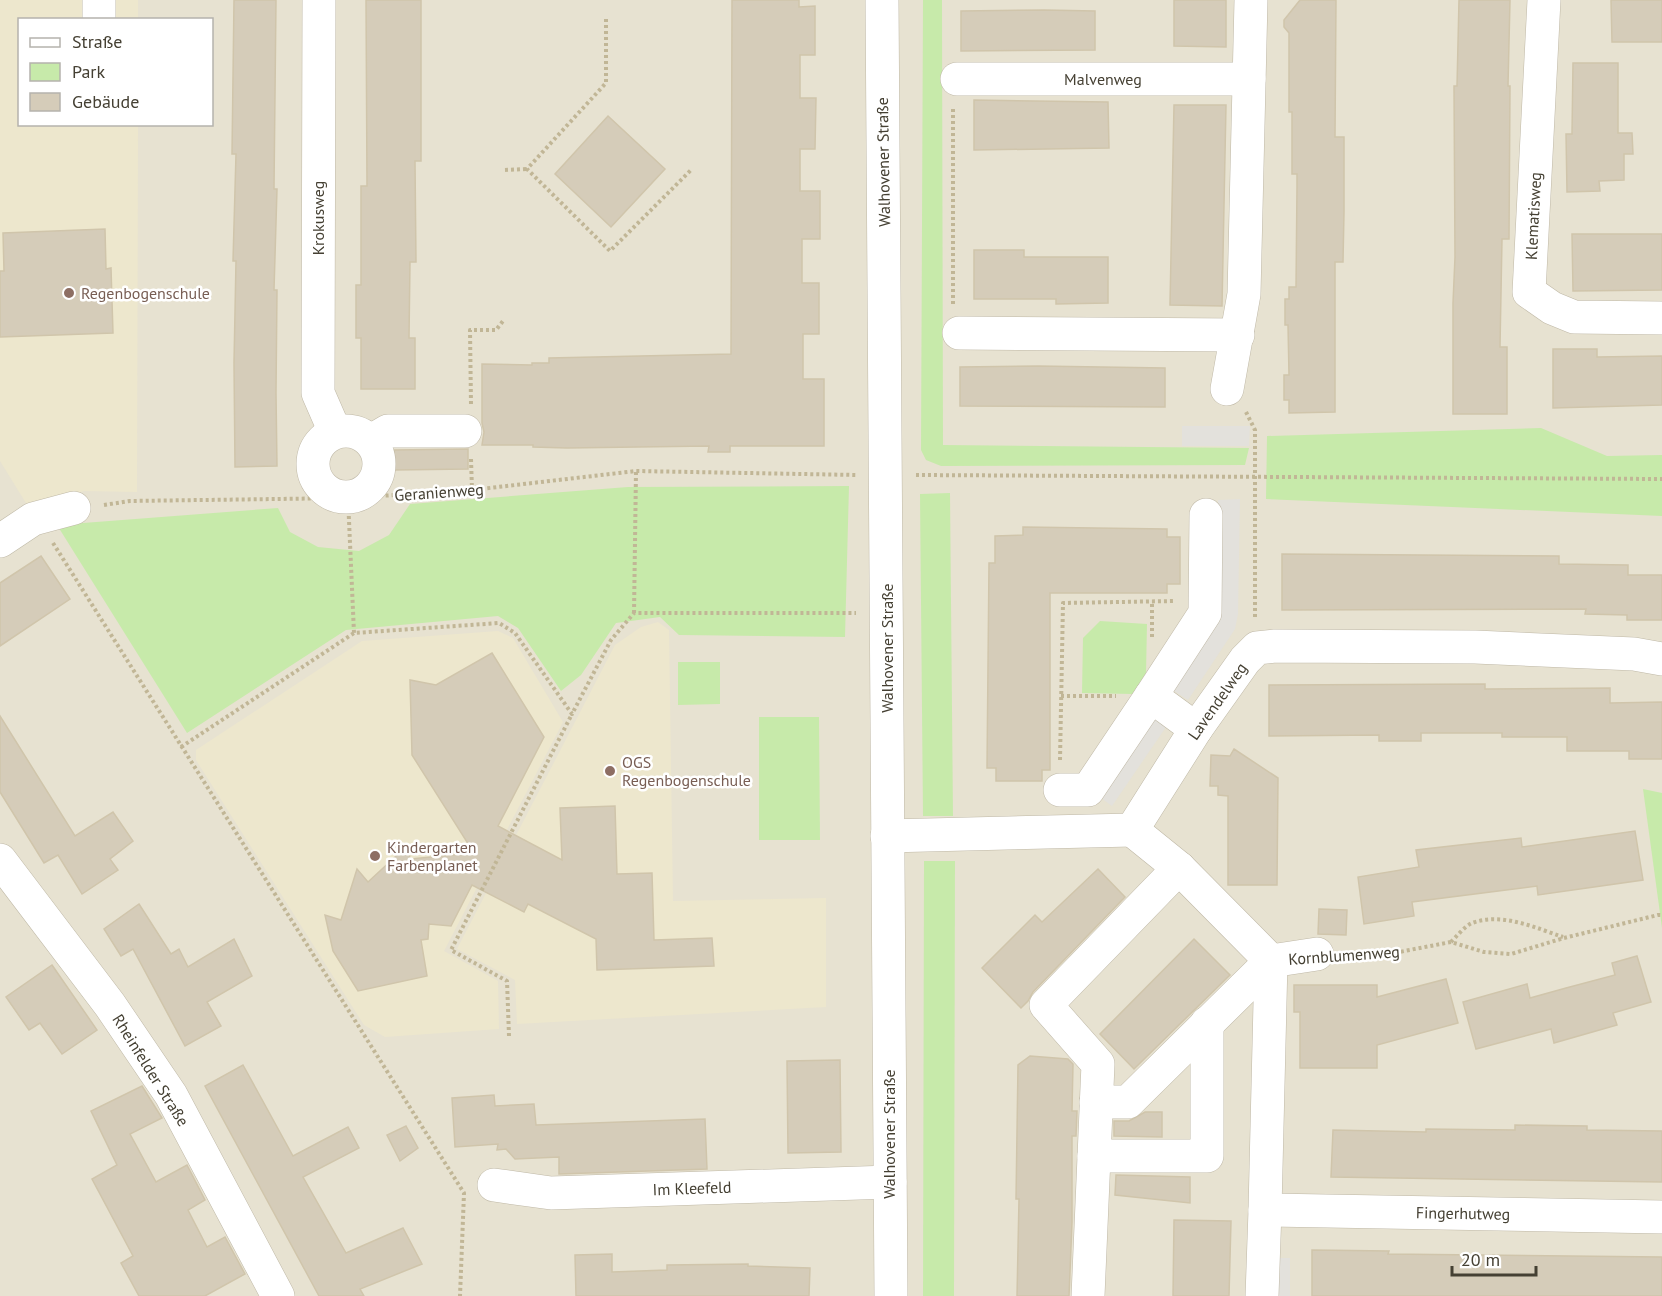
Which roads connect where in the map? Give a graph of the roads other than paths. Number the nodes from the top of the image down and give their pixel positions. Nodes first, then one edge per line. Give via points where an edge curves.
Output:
1 (99, 0) edge
2 (319, 0) edge
3 (882, 0) edge
4 (1251, 0) edge
5 (1545, 0) edge
6 (99, 18) edge
7 (957, 79) road end
8 (1249, 79) junction
9 (1662, 318) edge
10 (958, 333) road end
11 (1238, 335) junction
12 (1227, 388) road end
13 (335, 432) junction
14 (469, 432) road end
15 (371, 441) junction
16 (74, 508) road end
17 (1206, 515) dead end
18 (0, 541) edge
19 (1662, 659) edge
20 (1151, 696) junction
21 (1196, 729) junction
22 (1060, 790) road end
23 (1132, 830) junction
24 (887, 836) junction
25 (0, 860) edge
26 (1179, 868) junction
27 (1317, 954) road end
28 (1271, 961) junction
29 (1207, 1023) junction
30 (1096, 1102) junction
31 (1094, 1156) junction
32 (890, 1182) junction
33 (495, 1185) dead end
34 (1265, 1210) junction
35 (1662, 1217) edge
36 (278, 1296) edge
37 (891, 1296) edge
38 (1088, 1296) edge
39 (1262, 1296) edge

1 - 6 street
2 - 13 street, Krokusweg via 318,393
3 - 24 street, Walhovener Straße
4 - 8 street
5 - 9 street, Klematisweg via 1529,292 1574,317
7 - 8 street, Malvenweg
8 - 11 street via 1244,294
10 - 11 street
11 - 12 street
13 - 15 street via 354,432
13 - 15 street via 318,445 312,466 320,485 338,497 359,496 375,482 380,461
14 - 15 street via 388,431
16 - 18 street via 33,519
17 - 20 street via 1205,613
19 - 21 street, Lavendelweg via 1634,654 1474,647 1257,648
20 - 21 street
20 - 22 street via 1088,790
21 - 23 street, Lavendelweg
23 - 24 street
23 - 26 street
24 - 32 street, Walhovener Straße
25 - 36 street, Rheinfelder Straße via 110,1005 171,1095
26 - 28 street
26 - 30 street via 1046,1005 1098,1064
27 - 28 street, Kornblumenweg
28 - 29 street
28 - 34 street
29 - 30 street via 1128,1102
29 - 31 street via 1207,1156
30 - 31 street
31 - 38 street
32 - 33 street, Im Kleefeld via 551,1193
32 - 37 street, Walhovener Straße
34 - 35 street, Fingerhutweg
34 - 39 street

